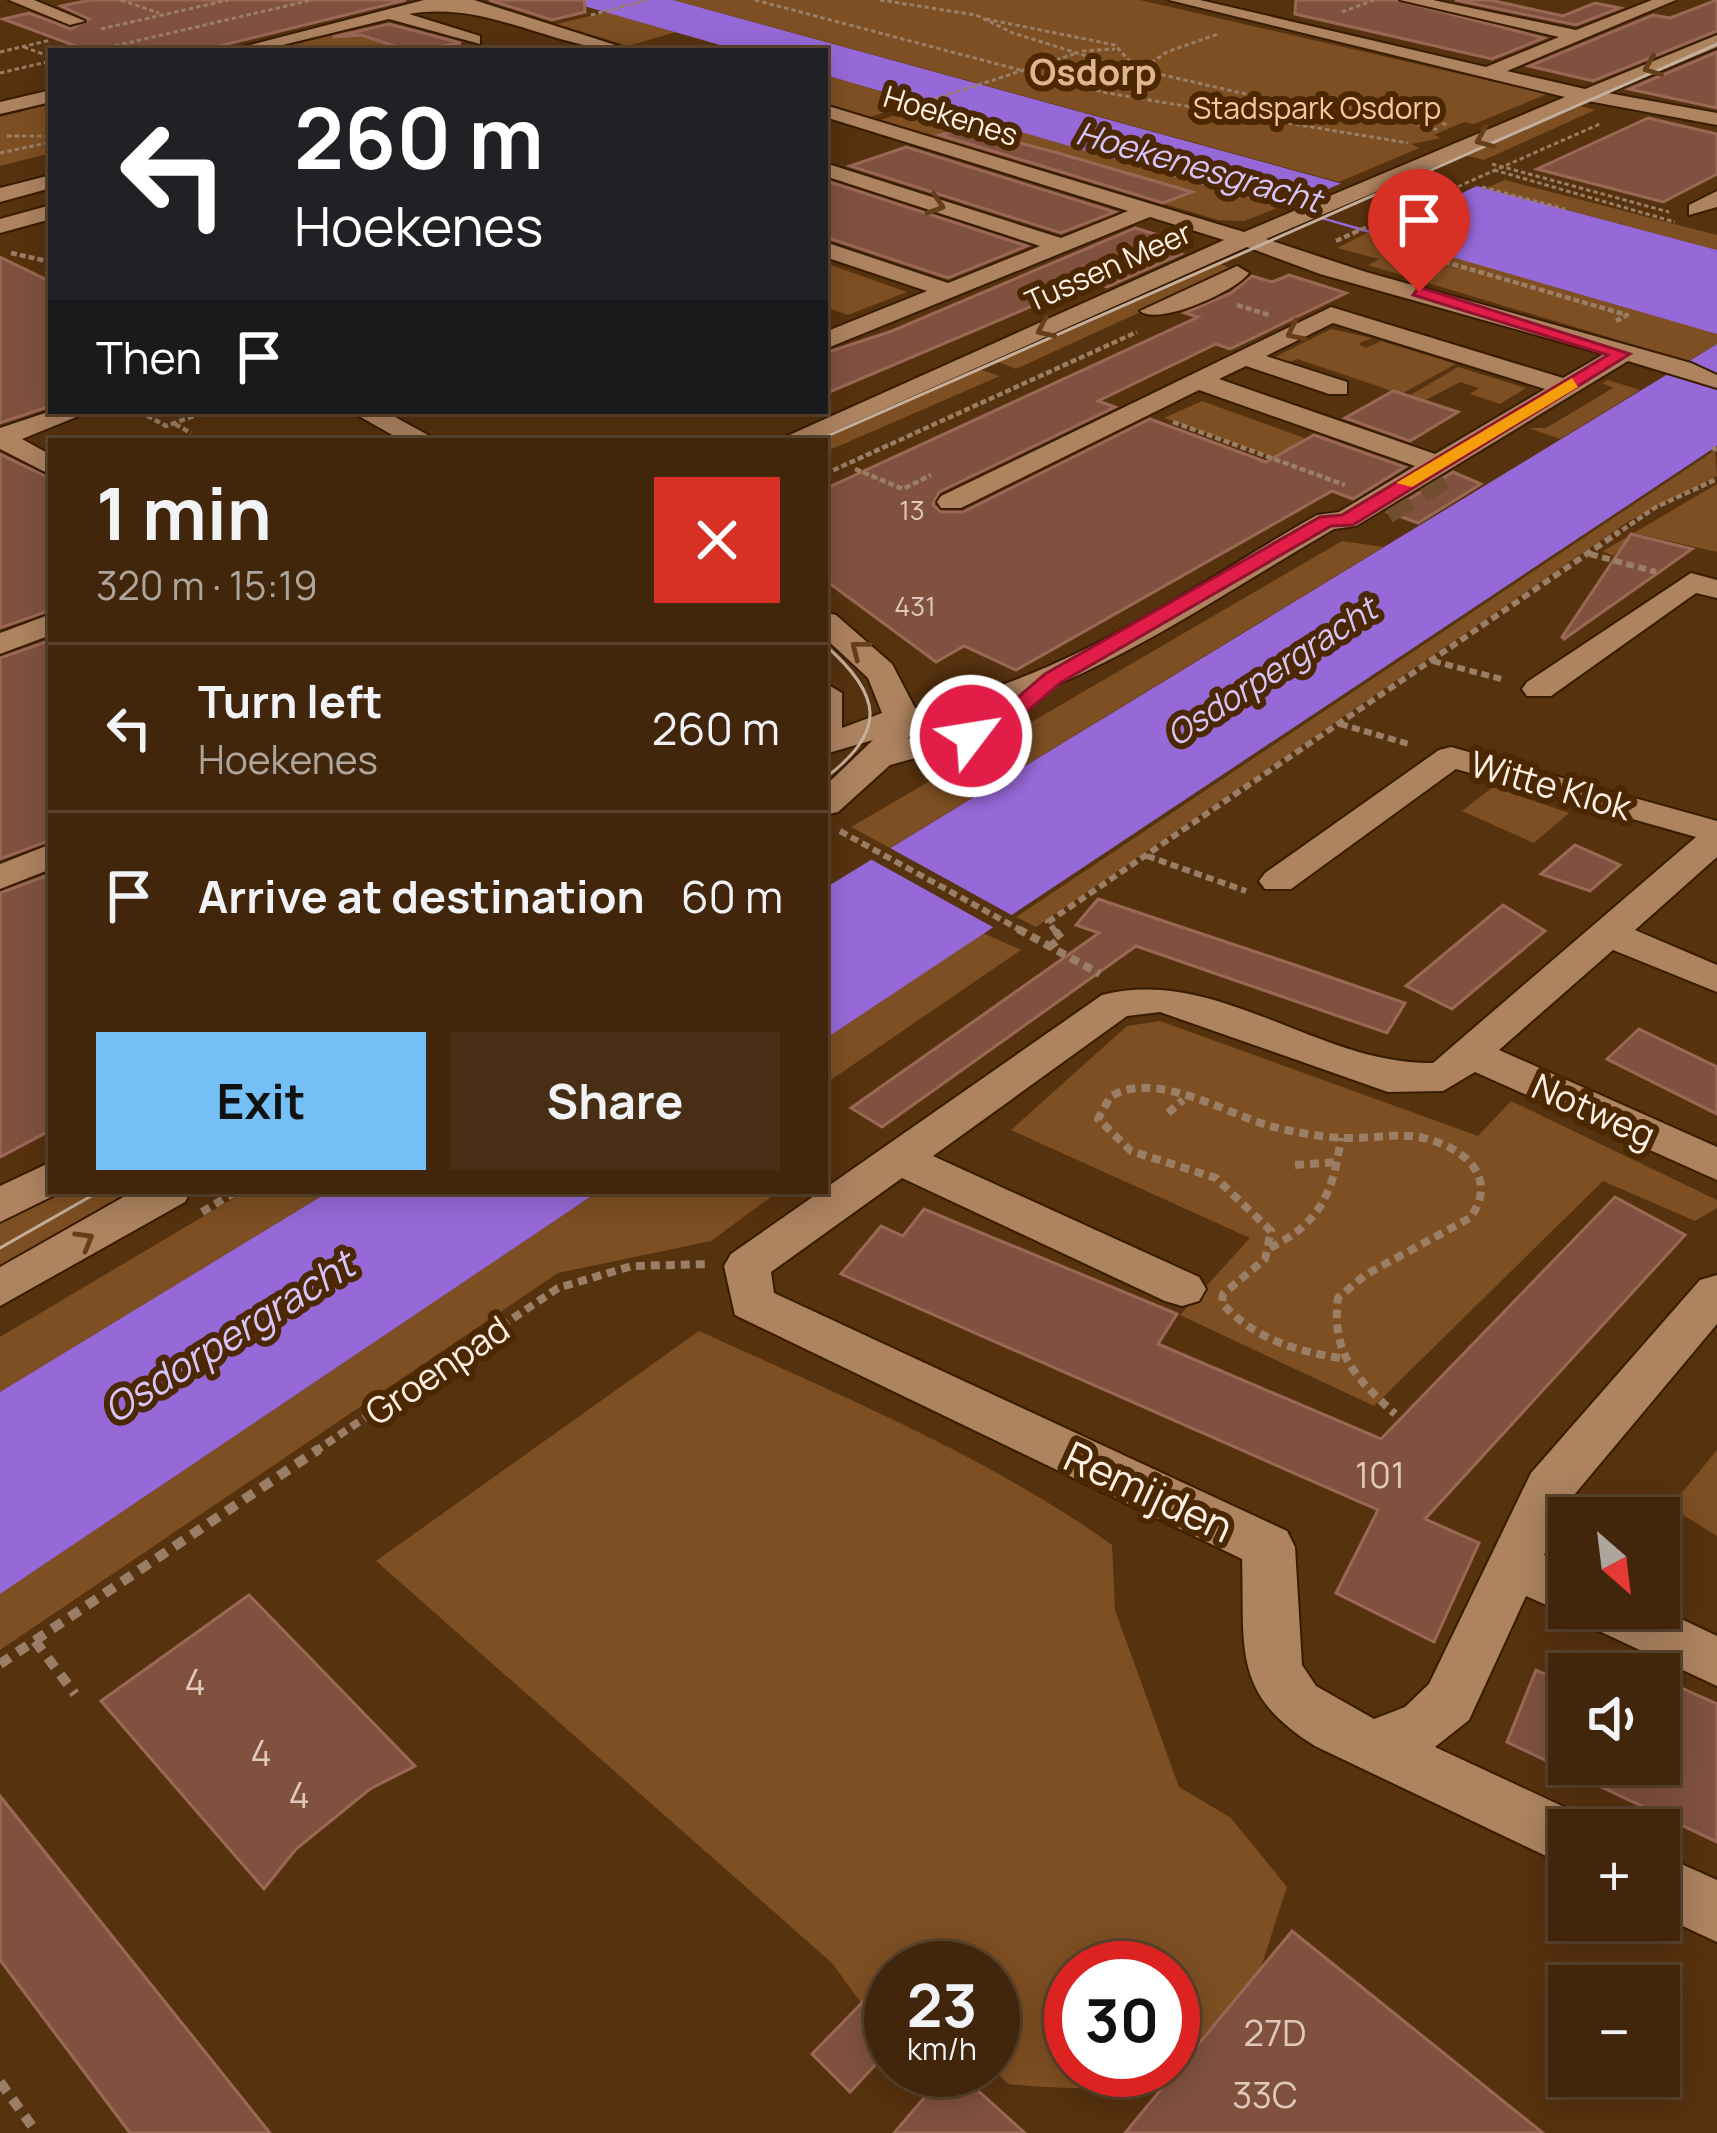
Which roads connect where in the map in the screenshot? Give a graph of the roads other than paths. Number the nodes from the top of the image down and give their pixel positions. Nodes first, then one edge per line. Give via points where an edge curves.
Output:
1 (18, 0) edge
2 (1178, 0) edge
3 (1198, 0) edge
4 (1409, 0) edge
5 (1604, 0) edge
6 (1667, 0) edge
7 (439, 1) edge
8 (1647, 9) junction
9 (390, 14) junction
10 (75, 30) road end
11 (1578, 36) junction
12 (1717, 40) edge
13 (470, 46) edge
14 (248, 48) edge
15 (615, 48) edge
16 (1717, 59) edge
17 (1494, 71) junction
18 (1586, 93) junction
19 (48, 97) edge
20 (1637, 102) junction
21 (0, 109) edge
22 (828, 112) edge
23 (1717, 119) edge
24 (858, 122) junction
25 (828, 130) edge
26 (828, 170) edge
27 (1489, 173) road end
28 (48, 182) edge
29 (0, 195) edge
30 (1149, 210) junction
31 (48, 213) edge
32 (0, 226) edge
33 (1332, 232) dead end
34 (1248, 241) junction
35 (1061, 245) junction
36 (828, 250) edge
37 (1292, 253) junction
38 (949, 291) junction
39 (1138, 313) junction
40 (828, 340) edge
41 (1622, 354) junction
42 (1244, 357) junction
43 (1196, 380) junction
44 (1714, 382) edge
45 (1565, 387) junction
46 (1338, 388) dead end
47 (69, 414) edge
48 (377, 414) edge
49 (0, 437) edge
50 (420, 438) edge
51 (798, 438) edge
52 (1433, 463) junction
53 (48, 465) edge
54 (951, 502) dead end
55 (1704, 585) edge
56 (828, 624) edge
57 (48, 625) edge
58 (0, 644) edge
59 (1053, 679) junction
60 (1539, 689) road end
61 (899, 721) junction
62 (828, 743) edge
63 (880, 757) junction
64 (828, 801) edge
65 (1717, 835) edge
66 (48, 856) edge
67 (0, 878) edge
68 (1278, 881) road end
69 (1610, 934) junction
70 (1717, 980) edge
71 (1457, 1066) junction
72 (902, 1160) junction
73 (1717, 1165) edge
74 (48, 1180) edge
75 (164, 1194) edge
76 (0, 1206) edge
77 (1182, 1288) dead end
78 (0, 1289) edge
79 (1717, 1292) edge
80 (1513, 1565) junction
81 (1548, 1582) edge
82 (1647, 1629) edge
83 (1717, 1662) edge
84 (1377, 1744) junction
85 (1548, 1829) edge
86 (1680, 1894) edge
87 (1717, 1912) edge

1 - 10 street
2 - 17 street
3 - 17 street
4 - 11 street
5 - 8 street
6 - 8 street
7 - 9 street
7 - 15 street
8 - 11 street
9 - 13 street
9 - 14 street
11 - 17 street
12 -> 18 street, Tussen Meer
16 - 20 street
17 - 18 street
18 - 20 street
18 -> 34 street, Tussen Meer
19 - 21 street
20 - 23 street
20 - 27 street
22 - 24 street, Hoekenes
24 - 25 street
24 - 30 street, Hoekenes
26 -> 35 street
28 - 29 street
30 - 34 street, Hoekenes
30 - 35 street
31 - 32 street
33 - 37 street, Tussen Meer
34 - 37 street, Hoekenes
34 - 39 street, Tussen Meer via 1202,260
35 - 38 street
36 - 38 street
37 - 39 street, Tussen Meer
37 - 41 street, Hoekenes via 1362,262
38 - 40 street
39 -> 51 street, Tussen Meer
41 - 44 street, Hoekenes
41 - 45 street
42 - 43 street
45 -> 42 street via 1331,314
42 - 46 street
43 - 52 street
43 - 54 street
45 - 52 street
47 - 49 street
48 - 50 street
49 - 53 street
52 - 59 street via 1346,520 1327,521
55 - 60 street
61 -> 56 street via 898,697 883,669
57 - 58 street
59 - 61 street via 974,707
59 - 63 street via 1001,723
61 - 62 street
61 - 63 street
63 - 64 street
65 - 68 street, Witte Klok via 1451,757
65 - 69 street
66 - 67 street
69 - 70 street
69 - 71 street
71 - 72 street via 1388,1078 1163,999 1116,1004
71 - 73 street, Notweg
72 - 77 street
72 - 84 street, Remijden via 748,1266 752,1303 1268,1547 1274,1670 1296,1704
74 - 76 street
78 -> 75 street
79 - 80 street via 1549,1488
80 - 81 street
80 - 84 street via 1449,1702 1425,1726
82 - 83 street
84 - 85 street
86 - 87 street

